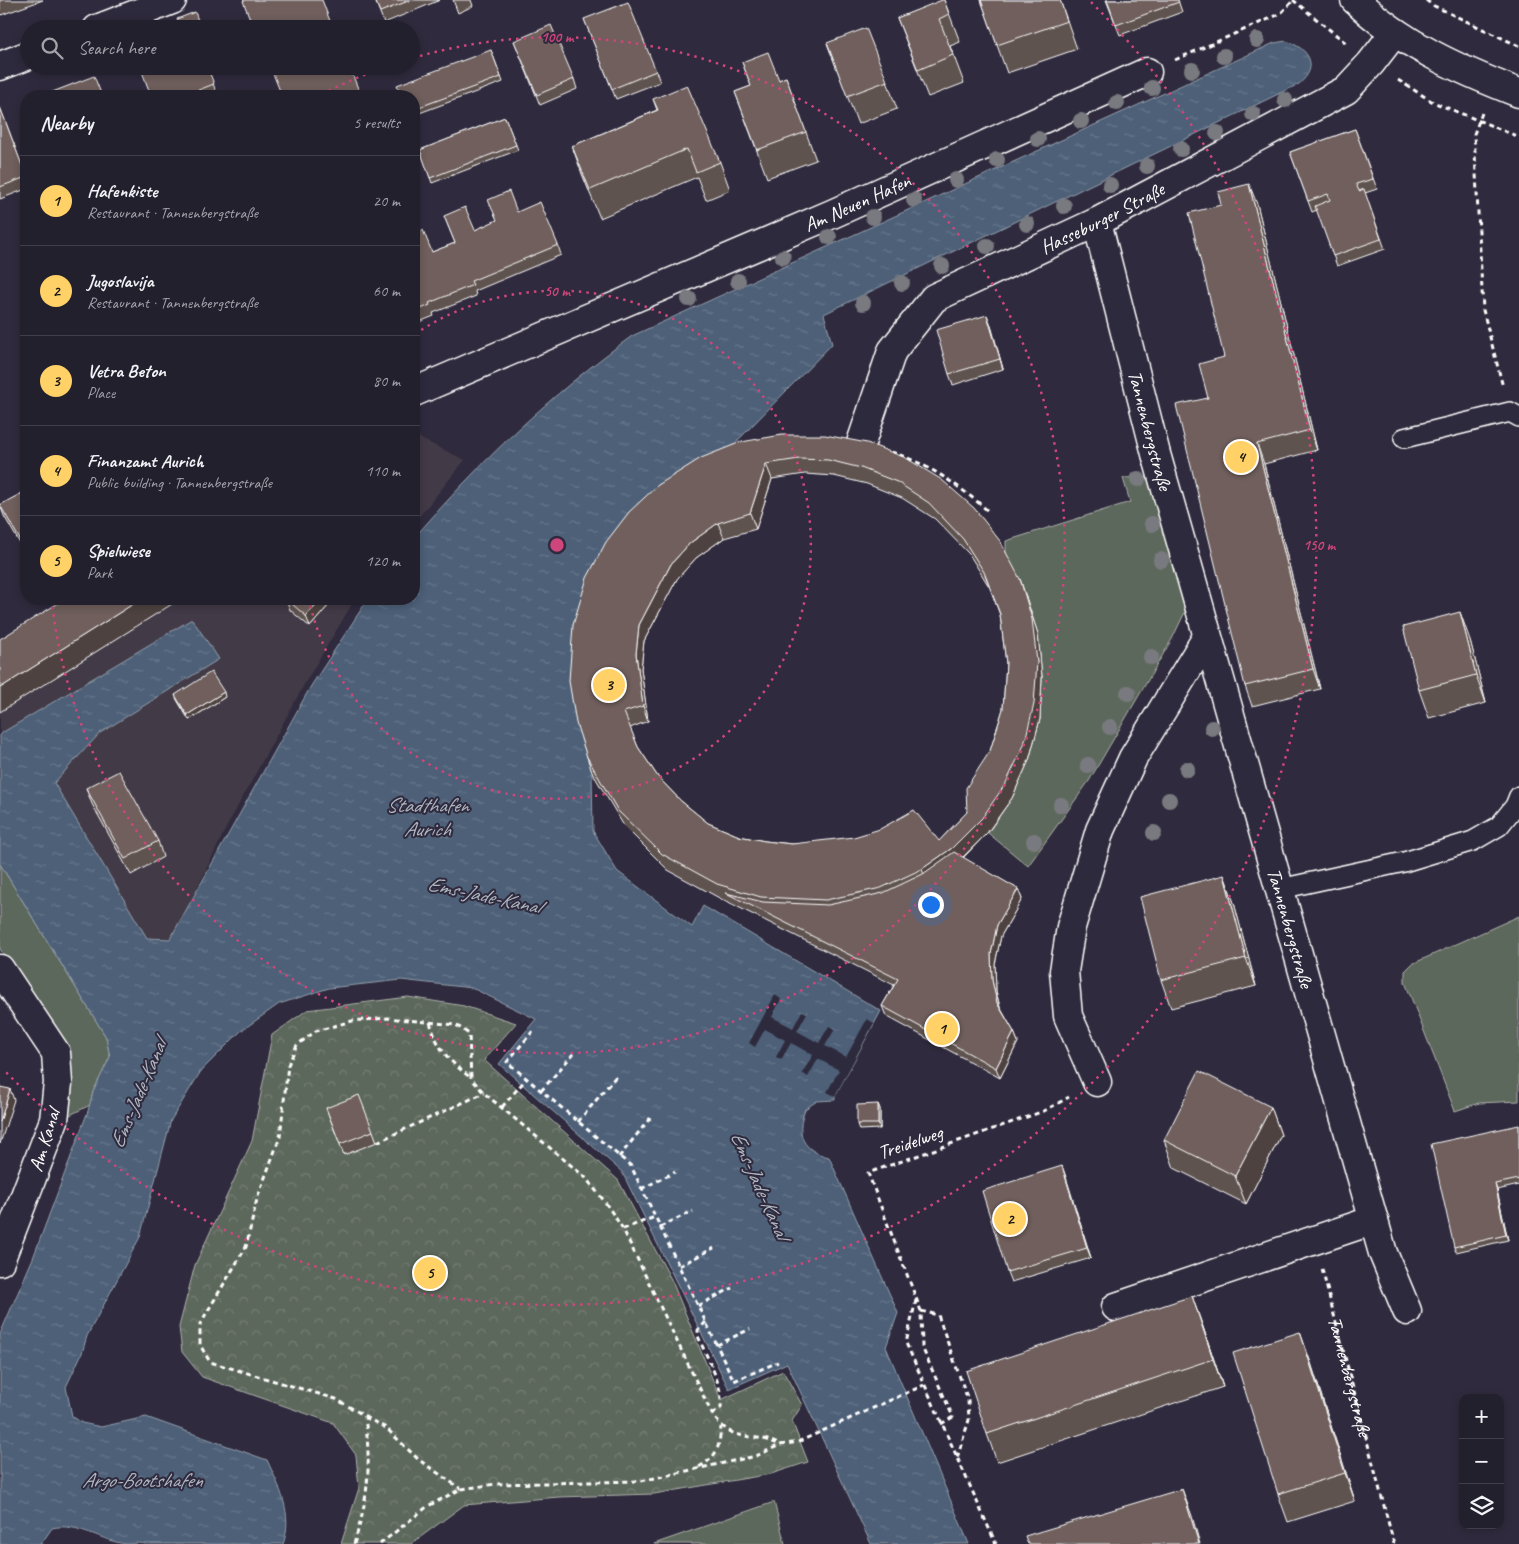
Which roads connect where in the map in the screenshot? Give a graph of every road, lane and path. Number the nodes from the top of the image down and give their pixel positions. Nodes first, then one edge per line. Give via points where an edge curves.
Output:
1 (172, 0) edge
2 (1294, 0) edge
3 (1355, 0) edge
4 (1426, 0) edge
5 (120, 20) edge
6 (1395, 32) junction
7 (1519, 46) edge
8 (20, 58) edge
9 (0, 66) edge
10 (1147, 72) joint
11 (1507, 88) edge
12 (1097, 222) junction
13 (420, 389) edge
14 (1514, 414) edge
15 (1404, 438) dead end
16 (861, 443) joint
17 (988, 511) dead end
18 (1208, 637) junction
19 (1519, 796) edge
20 (1280, 889) junction
21 (0, 969) edge
22 (430, 1022) junction
23 (533, 1031) dead end
24 (574, 1053) dead end
25 (617, 1076) dead end
26 (471, 1078) junction
27 (527, 1078) junction
28 (1097, 1082) joint
29 (541, 1091) junction
30 (484, 1093) junction
31 (502, 1106) junction
32 (651, 1117) dead end
33 (578, 1122) junction
34 (377, 1142) dead end
35 (619, 1157) junction
36 (675, 1172) dead end
37 (641, 1188) junction
38 (693, 1211) dead end
39 (655, 1217) junction
40 (1374, 1220) junction
41 (660, 1227) junction
42 (624, 1229) junction
43 (714, 1248) dead end
44 (0, 1261) edge
45 (679, 1266) junction
46 (1331, 1267) dead end
47 (732, 1288) dead end
48 (916, 1299) junction
49 (698, 1306) junction
50 (1116, 1307) dead end
51 (921, 1311) junction
52 (1407, 1311) dead end
53 (706, 1322) junction
54 (750, 1329) dead end
55 (717, 1344) junction
56 (778, 1362) dead end
57 (924, 1385) junction
58 (712, 1414) junction
59 (365, 1416) junction
60 (941, 1424) junction
61 (721, 1426) junction
62 (780, 1445) junction
63 (957, 1459) junction
64 (695, 1470) junction
65 (461, 1489) junction
66 (354, 1544) edge
67 (380, 1544) edge
68 (996, 1544) edge
69 (1394, 1544) edge

1 - 5 street
2 - 10 path via 1280,14
3 - 6 street
4 - 7 path
6 - 11 street via 1447,64
6 - 12 street, Hasseburger Straße via 1346,90
8 - 9 street
10 - 13 street, Am Neuen Hafen via 832,214
11 - 14 path via 1474,134 1483,310
12 - 16 street, Hasseburger Straße via 934,298 892,351
12 - 18 street, Tannenbergstraße via 1156,454
14 - 15 lane
16 - 17 path via 908,458 945,477
18 - 20 street, Tannenbergstraße
18 - 28 street via 1133,758 1100,830 1072,927 1064,971 1068,1016
19 - 20 lane via 1516,806 1499,826 1473,841 1404,862
20 - 40 street, Tannenbergstraße
21 - 44 street, Am Kanal via 56,1053 58,1083 54,1120
22 - 26 path via 436,1043 449,1061
22 - 26 path via 456,1024 469,1034
22 - 59 path via 388,1018 352,1021 316,1031 297,1045 288,1065 280,1137 258,1199 246,1247 200,1324 200,1345 210,1362 336,1399
23 - 27 path via 507,1062
24 - 29 path
25 - 33 path
26 - 30 path
27 - 29 path
27 - 31 path
28 - 48 path, Treidelweg via 1044,1111 868,1173
29 - 33 path
30 - 31 path
30 - 34 path
31 - 42 path via 585,1177
32 - 35 path
33 - 35 path
35 - 37 path via 631,1166
36 - 37 path
37 - 39 path
38 - 41 path
39 - 41 path
39 - 42 path
40 - 50 street
40 - 52 street, Tannenbergstraße via 1383,1253
41 - 45 path
42 - 58 path
43 - 45 path
45 - 49 path
46 - 69 path, Tannenbergstraße via 1322,1269
47 - 49 path
48 - 51 path, Treidelweg
48 - 57 path via 906,1343
49 - 53 path
51 - 60 path, Treidelweg via 922,1347 953,1418
51 - 63 path via 938,1315 968,1400 969,1420
53 - 55 path
53 - 58 path via 698,1330 698,1336 722,1398 721,1408
54 - 55 path
55 - 56 path via 734,1381
57 - 60 path
57 - 62 path via 798,1442
58 - 61 path
59 - 65 path via 386,1428 419,1460
59 - 66 path via 370,1455 368,1489
60 - 63 path
61 - 62 path via 741,1436
61 - 64 path via 719,1447 711,1460
62 - 64 path via 756,1456
63 - 68 path
64 - 65 path via 641,1481 496,1484
65 - 67 path via 428,1506

